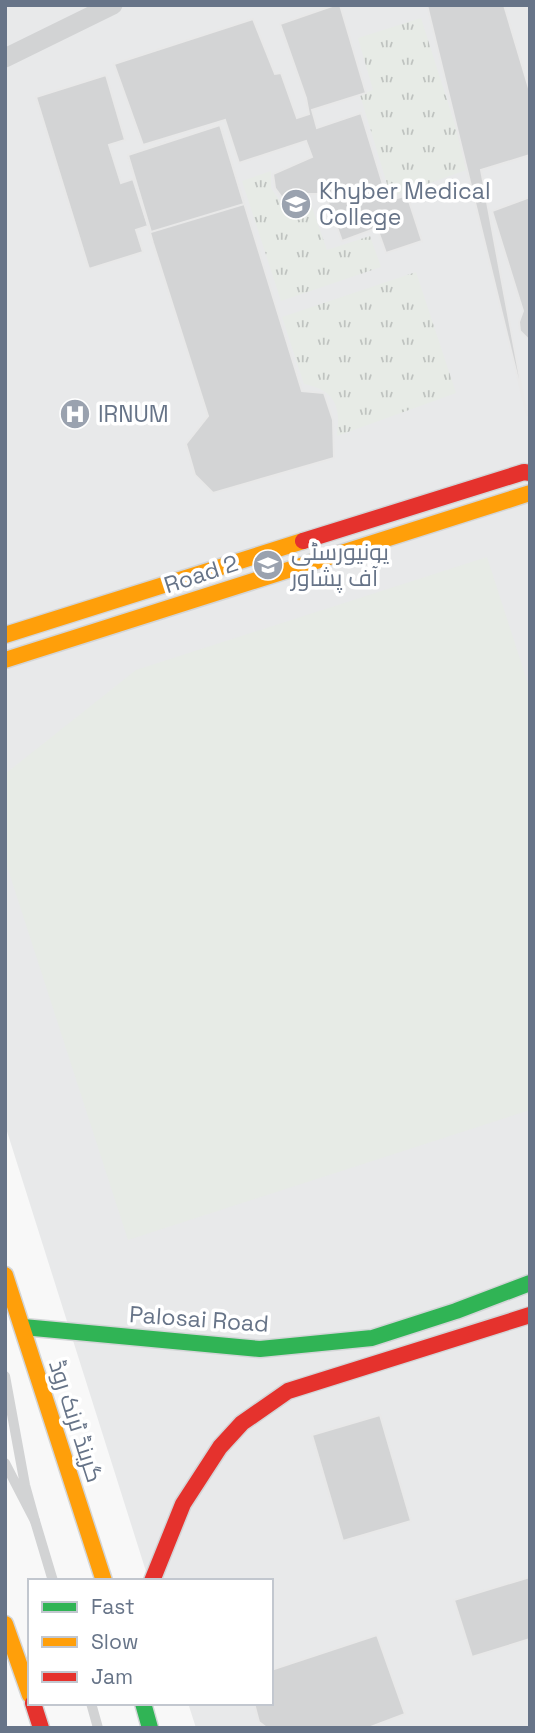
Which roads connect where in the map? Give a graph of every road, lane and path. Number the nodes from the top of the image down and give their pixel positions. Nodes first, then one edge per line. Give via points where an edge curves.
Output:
1 (113, 5) edge
2 (5, 58) edge
3 (527, 472) edge
4 (530, 493) edge
5 (5, 635) edge
6 (5, 660) edge
7 (5, 1275) edge
8 (530, 1283) edge
9 (456, 1311) junction
10 (530, 1315) edge
11 (23, 1327) junction
12 (464, 1337) junction
13 (5, 1376) edge
14 (5, 1463) edge
15 (35, 1521) junction
16 (52, 1579) edge
17 (103, 1579) edge
18 (153, 1579) edge
19 (5, 1624) edge
20 (28, 1689) edge
21 (34, 1705) edge
22 (92, 1705) edge
23 (144, 1705) edge
24 (41, 1728) edge
25 (98, 1728) edge
26 (150, 1728) edge

1 - 2 street
3 - 4 lane
3 - 5 main road, Road 2
4 - 6 main road, Road 2
7 - 11 main road, گرینڈ ٹرنک روڈ
8 - 9 main road, Palosai Road
9 - 11 main road, Palosai Road via 372,1338 260,1349
9 - 12 main road
10 - 12 main road
11 - 17 main road, گرینڈ ٹرنک روڈ
12 - 18 main road via 289,1391 242,1423 220,1447 183,1504
13 - 15 lane
14 - 15 lane
15 - 16 lane
19 - 20 main road
21 - 24 main road
22 - 25 lane
23 - 26 main road

